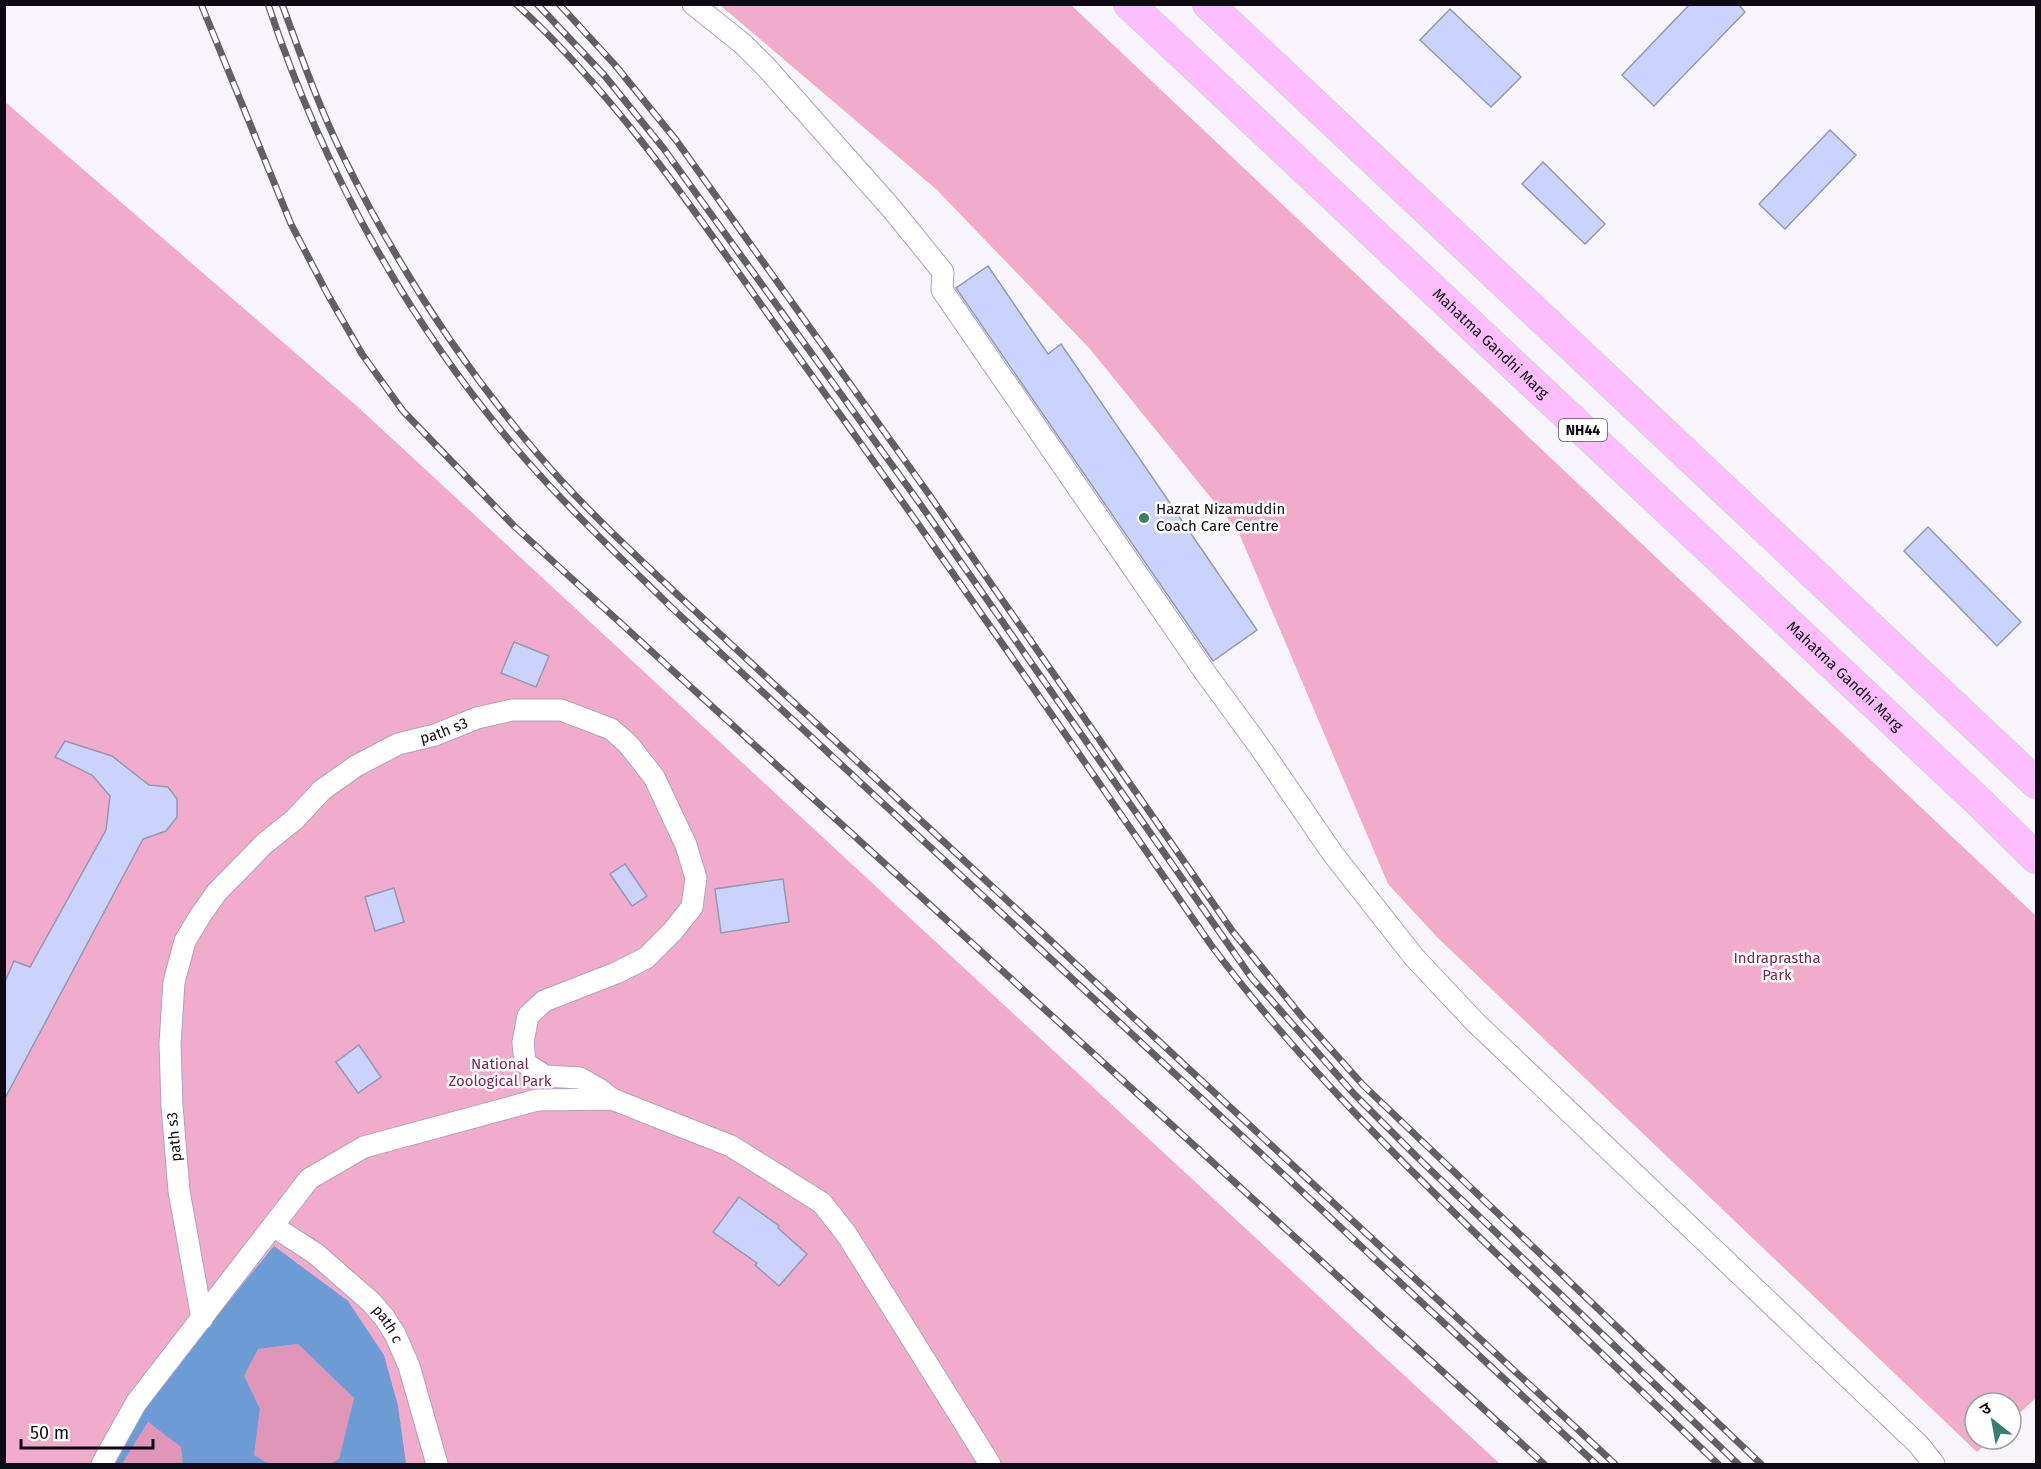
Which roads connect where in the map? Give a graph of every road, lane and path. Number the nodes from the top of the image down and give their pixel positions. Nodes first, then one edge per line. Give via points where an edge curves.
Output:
1 (693, 4) edge
2 (1129, 4) edge
3 (1208, 4) edge
4 (2037, 783) edge
5 (2037, 858) edge
6 (612, 1099) junction
7 (273, 1226) junction
8 (202, 1319) junction
9 (102, 1464) edge
10 (437, 1464) edge
11 (990, 1464) edge
12 (1934, 1464) edge

1 - 12 street via 766,67 943,272 942,290 1197,661 1333,854 1414,957 1475,1022 1919,1445
2 - 5 highway, Mahatma Gandhi Marg / NH44
3 - 4 highway
6 - 7 street via 537,1100 364,1147 309,1179
6 - 8 street, path s3 via 580,1078 545,1076 525,1063 523,1042 528,1016 544,1001 646,958 692,907 696,878 686,845 654,777 611,729 561,710 512,710 477,718 435,735 398,744 356,766 322,790 217,892 185,941 179,962 170,1044 171,1106 179,1191
6 - 11 street via 731,1146 822,1203 847,1235
7 - 8 street
7 - 10 street, path c via 316,1254 384,1317 409,1366
8 - 9 street via 136,1403

